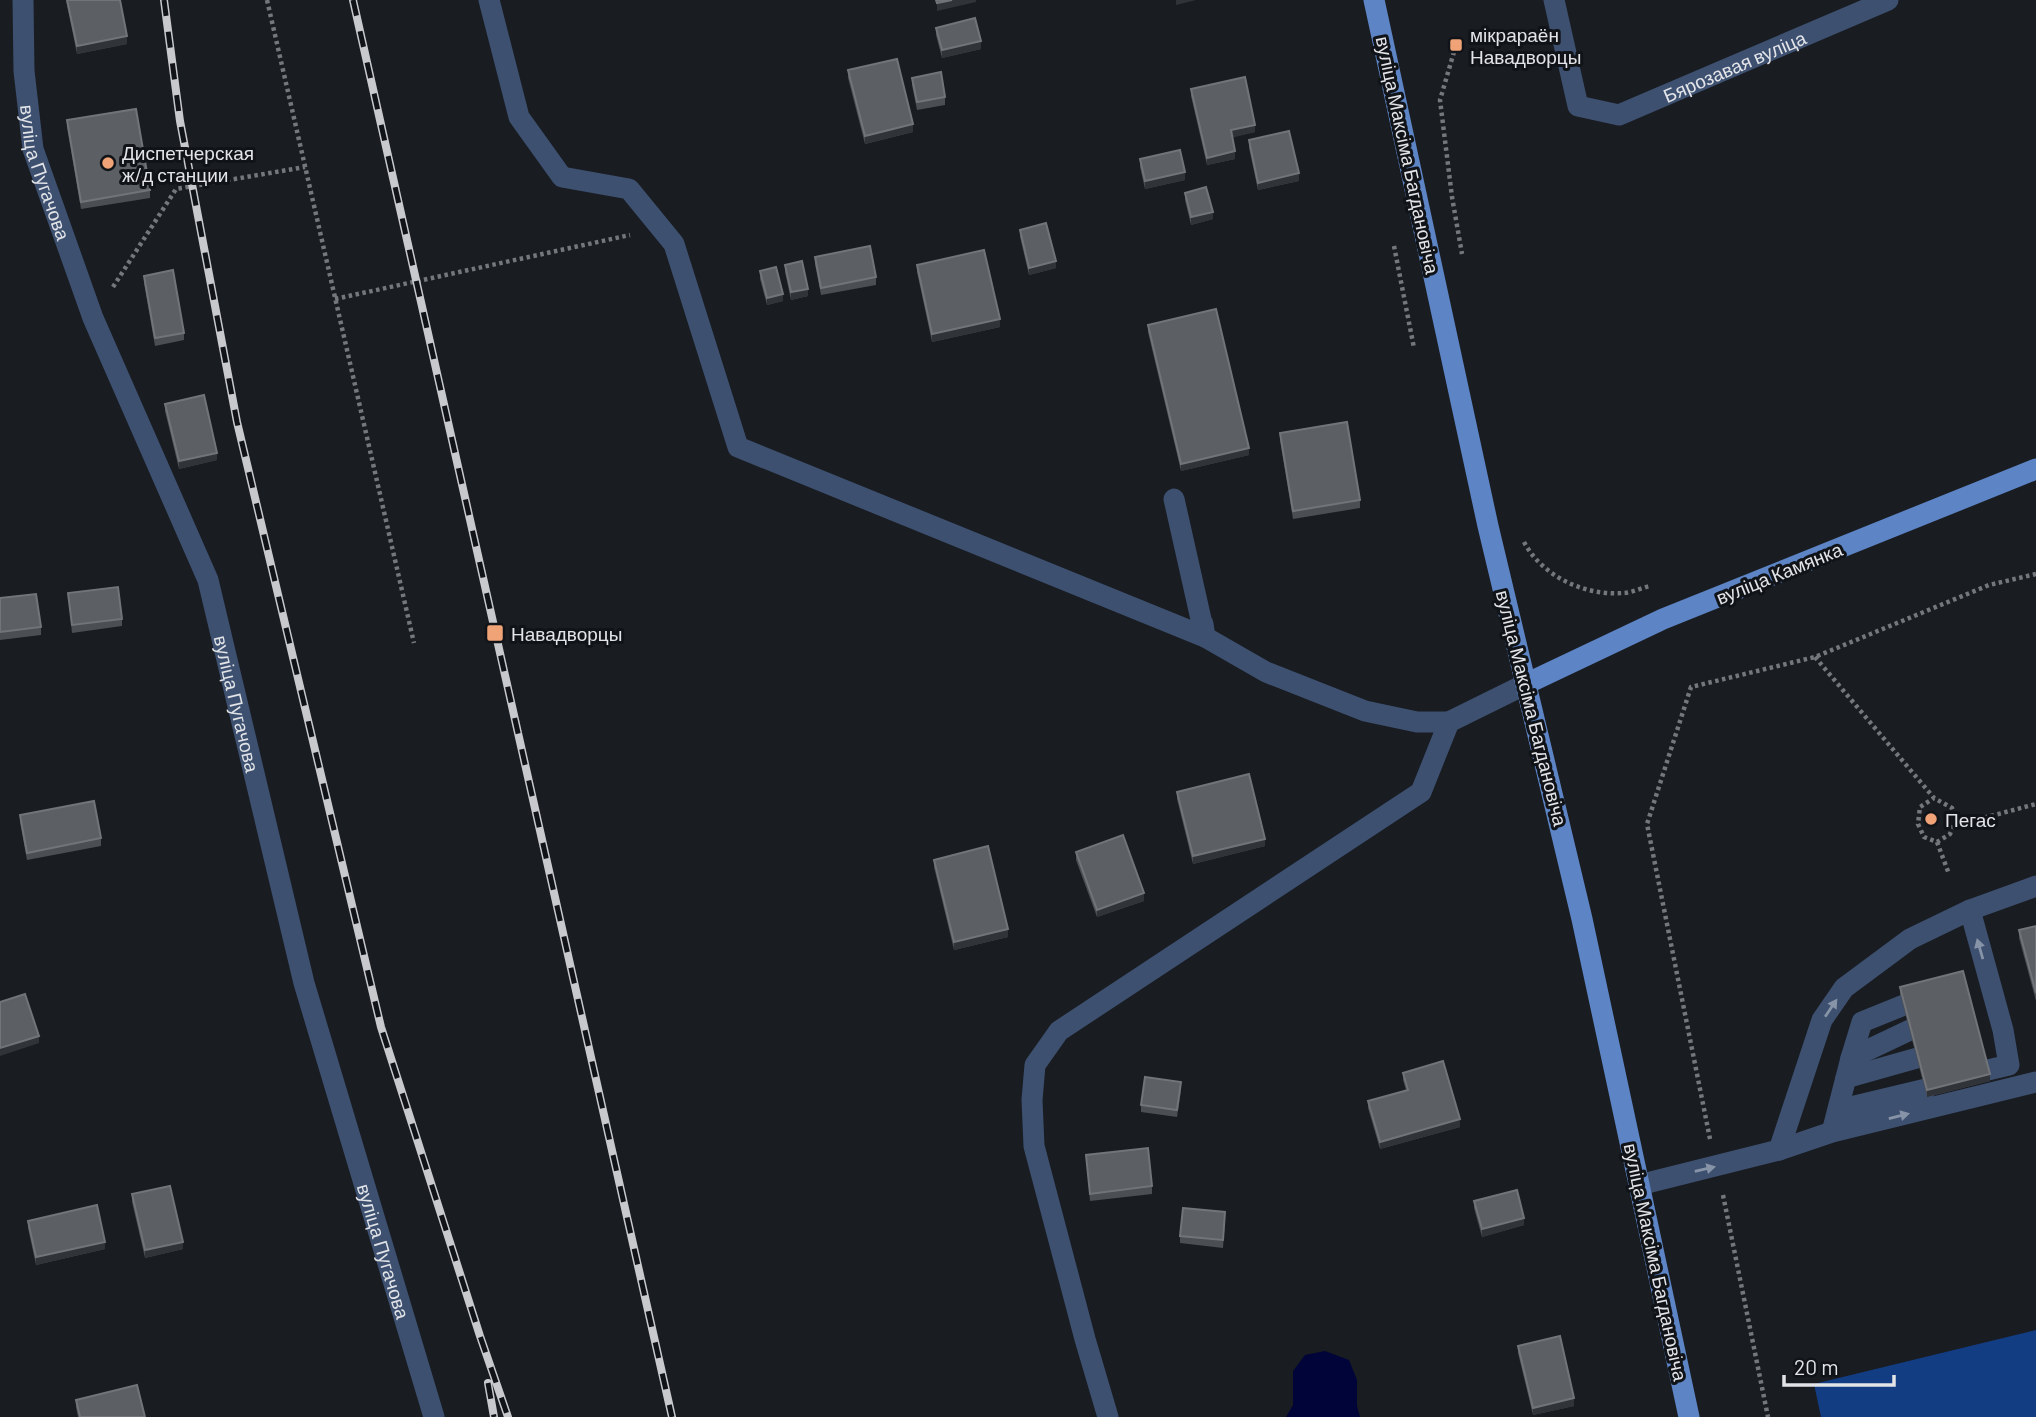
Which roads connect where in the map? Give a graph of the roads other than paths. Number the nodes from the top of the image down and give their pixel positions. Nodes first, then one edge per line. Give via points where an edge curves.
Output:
1 (23, 0) edge
2 (489, 0) edge
3 (1374, 0) edge
4 (1554, 0) edge
5 (1888, 0) edge
6 (2036, 470) edge
7 (1174, 499) dead end
8 (1206, 637) junction
9 (1526, 684) junction
10 (1449, 722) junction
11 (2036, 886) edge
12 (1970, 911) junction
13 (1989, 979) junction
14 (1966, 987) edge
15 (1995, 1003) junction
16 (1904, 1005) edge
17 (1972, 1011) edge
18 (1910, 1030) edge
19 (2003, 1030) junction
20 (1979, 1038) edge
21 (1917, 1058) edge
22 (2009, 1065) junction
23 (1848, 1068) junction
24 (1987, 1070) edge
25 (2026, 1085) edge
26 (1926, 1089) edge
27 (1838, 1110) junction
28 (1832, 1132) junction
29 (1779, 1150) junction
30 (1639, 1185) junction
31 (434, 1417) edge
32 (1108, 1417) edge
33 (1689, 1417) edge

1 - 31 street, вуліца Пугачова via 24,71 33,149 93,317 208,580 304,983
2 - 8 street via 519,117 562,177 629,189 674,244 738,447
3 - 9 main road, вуліца Максіма Багдановіча
4 - 5 street, Бярозавая вуліца via 1578,106 1619,115
6 - 9 main road, вуліца Камянка via 1663,619
7 - 8 street
8 - 10 street via 1266,672 1365,711 1417,722
9 - 10 street
9 - 30 main road, вуліца Максіма Багдановіча
10 - 32 street via 1421,792 1059,1031 1035,1065 1034,1146
11 - 12 street
13 -> 12 street
29 -> 12 street via 1822,1020 1844,988 1910,939
13 - 14 street
13 - 15 street
15 - 17 street
15 - 19 street
16 - 23 street via 1862,1022
18 - 23 street
19 - 20 street
19 - 22 street
21 - 23 street
22 - 24 street
22 - 25 street
23 - 27 street
28 -> 25 street
26 - 27 street
27 - 28 street
28 - 29 street
30 -> 29 street
30 - 33 main road, вуліца Максіма Багдановіча

